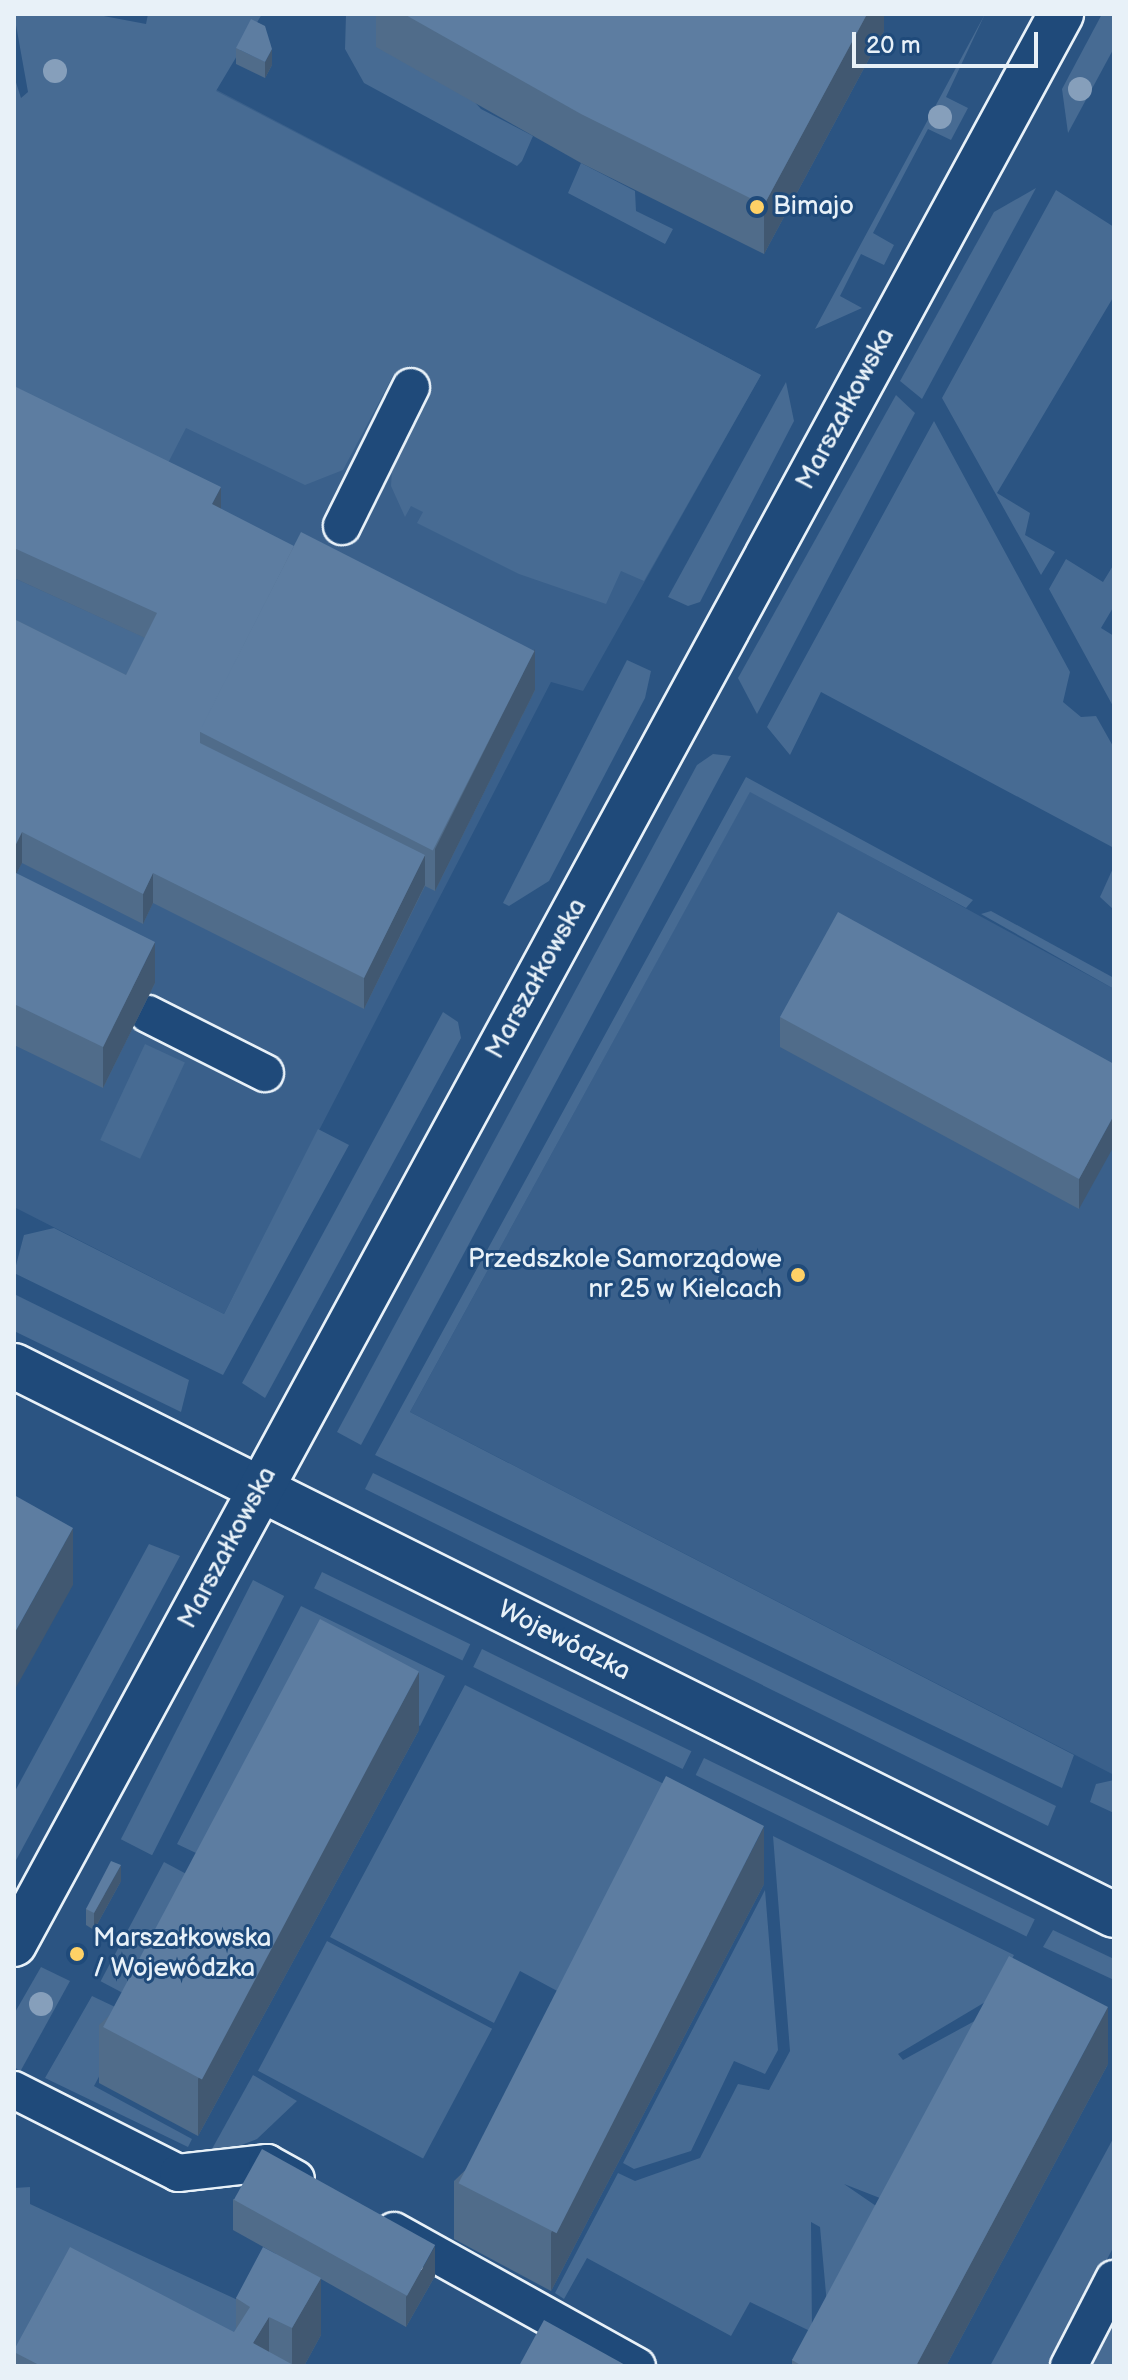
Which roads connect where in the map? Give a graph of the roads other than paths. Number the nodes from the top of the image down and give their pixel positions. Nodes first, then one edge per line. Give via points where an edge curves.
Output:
1 (1061, 14) edge
2 (411, 387) dead end
3 (342, 526) dead end
4 (148, 1014) dead end
5 (265, 1073) dead end
6 (14, 1366) edge
7 (260, 1490) junction
8 (1114, 1915) edge
9 (14, 1944) edge
10 (14, 2090) edge
11 (1114, 2279) edge
12 (637, 2366) edge
13 (1069, 2366) edge

1 - 7 street, Marszałkowska
2 - 3 lane
4 - 5 lane
6 - 7 street, Wojewódzka
7 - 8 street, Wojewódzka
7 - 9 street, Marszałkowska
10 - 12 lane via 178,2173 267,2163
11 - 13 lane

